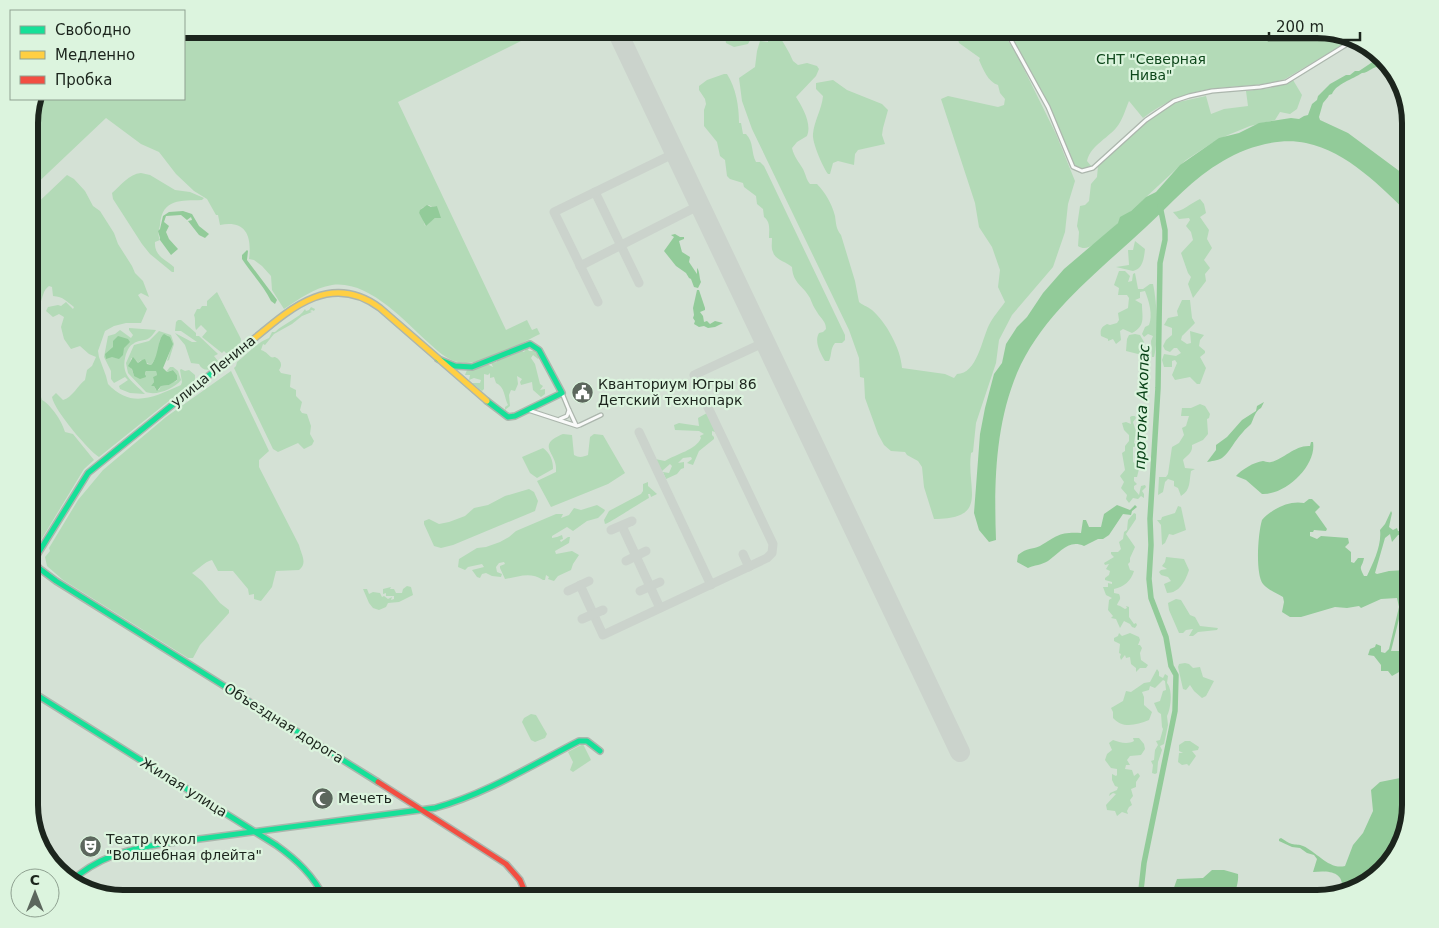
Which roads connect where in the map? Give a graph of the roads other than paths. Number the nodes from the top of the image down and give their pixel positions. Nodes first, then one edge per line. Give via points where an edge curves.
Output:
1 (1010, 38) edge
2 (1348, 44) edge
3 (438, 359) junction
4 (460, 368) junction
5 (457, 376) junction
6 (562, 393) junction
7 (528, 410) junction
8 (569, 410) junction
9 (601, 415) dead end
10 (557, 419) junction
11 (577, 426) junction
12 (38, 553) edge
13 (38, 566) edge
14 (38, 696) edge
15 (600, 751) dead end
16 (422, 810) junction
17 (257, 832) junction
18 (76, 877) edge
19 (320, 890) edge
20 (525, 890) edge

1 - 2 street via 1048,107 1073,167 1082,171 1094,168 1146,120 1174,101 1212,91 1286,82
3 - 4 street
3 - 5 street, улица Ленина
3 - 12 street, улица Ленина via 384,311 360,296 332,292 306,299 91,470
4 - 5 street
4 - 6 street via 480,364 530,344 539,350
5 - 7 street, улица Ленина via 508,416
6 - 7 street
6 - 8 street
7 - 10 street
8 - 10 street via 564,418
8 - 11 street
9 - 11 street
10 - 11 street
13 - 16 street, Объездная дорога via 56,581
14 - 17 street, Жилая улица
15 - 16 street via 587,742 579,741 476,794 446,806
16 - 17 street
16 - 20 street, Объездная дорога via 506,864 516,873
17 - 18 street via 161,844 125,852 91,864
17 - 19 street, Жилая улица via 304,865

